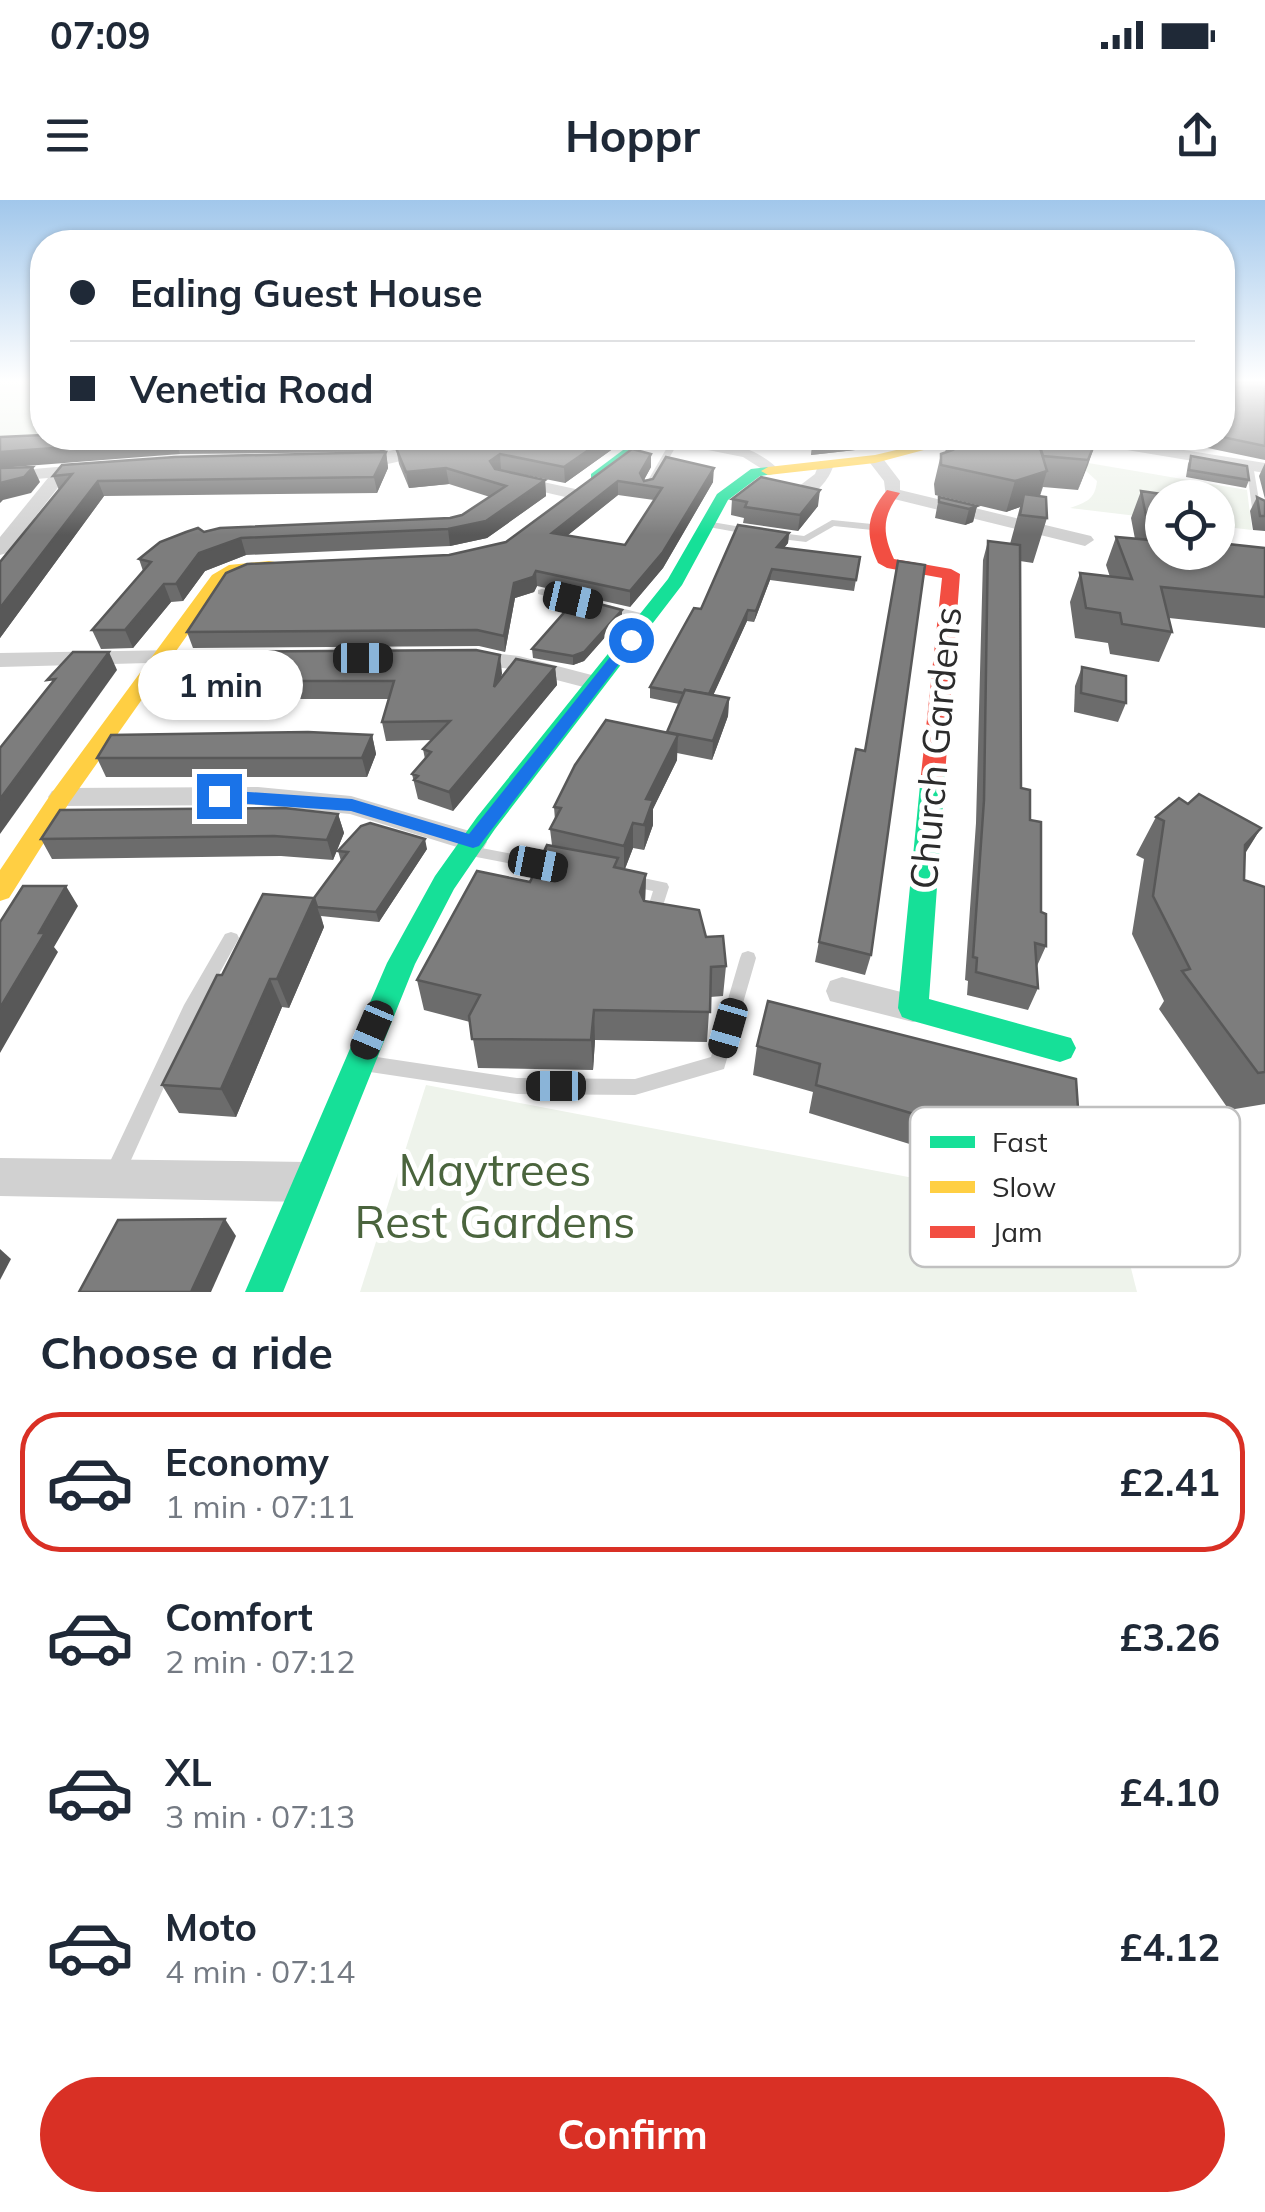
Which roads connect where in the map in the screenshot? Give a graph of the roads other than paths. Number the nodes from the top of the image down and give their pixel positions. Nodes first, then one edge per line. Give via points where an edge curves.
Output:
1 (415, 450) edge
2 (631, 450) edge
3 (670, 450) edge
4 (735, 450) edge
5 (912, 450) edge
6 (1159, 450) edge
7 (875, 459) junction
8 (333, 463) edge
9 (826, 464) junction
10 (1257, 466) edge
11 (101, 468) edge
12 (770, 469) junction
13 (62, 471) junction
14 (0, 477) edge
15 (502, 478) edge
16 (648, 490) edge
17 (892, 492) junction
18 (574, 494) junction
19 (800, 494) edge
20 (1265, 510) edge
21 (544, 515) edge
22 (706, 524) junction
23 (872, 528) junction
24 (1087, 543) dead end
25 (0, 549) edge
26 (297, 565) edge
27 (542, 592) dead end
28 (649, 618) junction
29 (163, 657) junction
30 (199, 657) edge
31 (440, 658) edge
32 (0, 660) edge
33 (594, 683) junction
34 (61, 798) junction
35 (470, 846) junction
36 (574, 870) edge
37 (610, 877) edge
38 (0, 891) edge
39 (651, 924) edge
40 (231, 938) dead end
41 (748, 958) dead end
42 (842, 991) dead end
43 (913, 1008) junction
44 (1060, 1048) dead end
45 (358, 1063) junction
46 (0, 1177) edge
47 (112, 1180) junction
48 (307, 1182) junction
49 (264, 1292) edge

1 - 8 street via 382,461
2 - 18 street
3 - 16 lane
4 - 12 street
5 - 7 street
6 - 10 street
7 - 9 street
7 - 17 street
9 - 12 street
9 - 19 street
10 - 20 lane via 1256,508
11 - 13 street
12 - 22 street via 730,488
13 - 14 street
13 - 25 street
15 - 18 street
17 - 23 street via 875,510
17 - 24 street
18 - 21 street
22 - 23 lane via 806,539 832,524
22 - 28 street
23 - 43 street, Church Gardens via 887,562 952,574
26 - 29 street via 236,569 218,580
27 - 28 lane
28 - 33 street
29 - 30 street
29 - 32 street
29 - 34 street
31 - 33 street via 520,662
33 - 35 street
34 - 35 street via 258,796 352,805
34 - 38 street
35 - 36 lane
35 - 45 street via 402,962
37 - 39 lane via 662,887
40 - 47 lane via 190,1010
41 - 45 lane via 718,1064 680,1076 635,1087 517,1086
42 - 43 street
43 - 44 street
45 - 48 street
46 - 47 street
47 - 48 street
48 - 49 street

